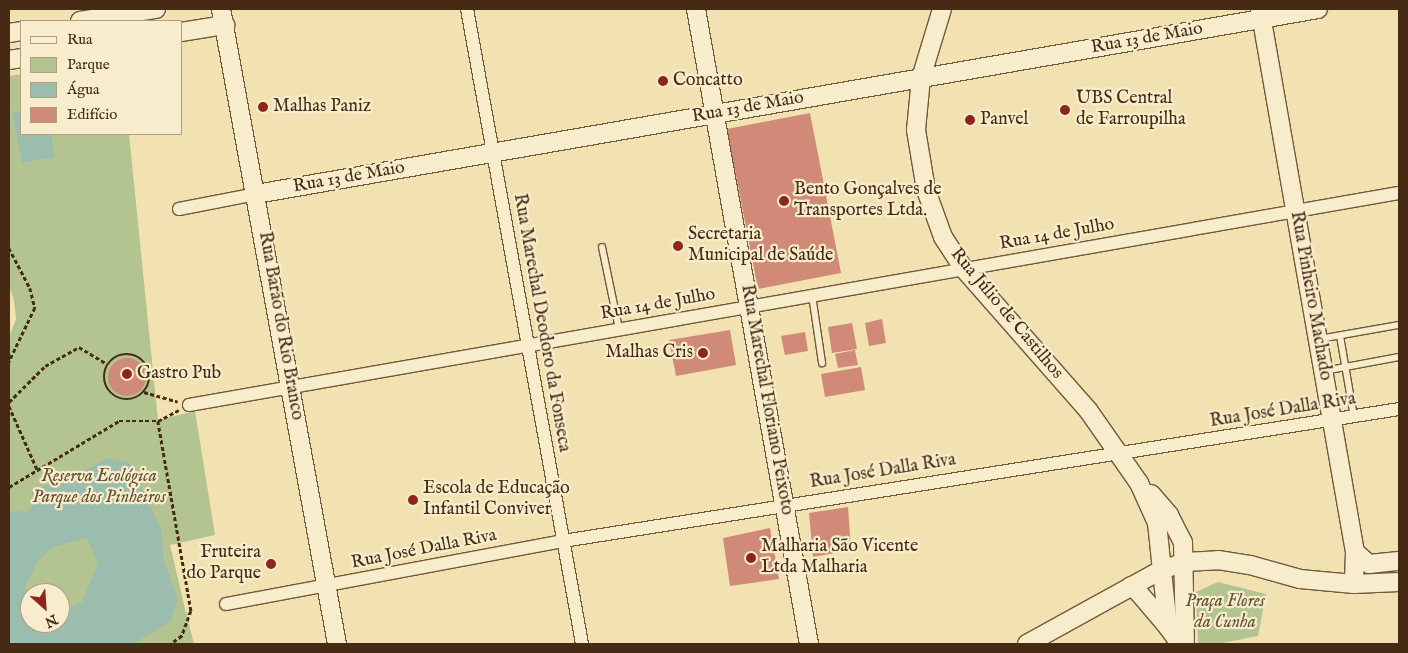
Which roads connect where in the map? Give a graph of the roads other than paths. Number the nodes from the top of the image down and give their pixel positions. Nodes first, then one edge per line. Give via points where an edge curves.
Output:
1 (156, 9) edge
2 (467, 9) edge
3 (696, 9) edge
4 (942, 9) edge
5 (1318, 9) edge
6 (1261, 14) edge
7 (223, 17) edge
8 (86, 20) edge
9 (182, 32) edge
10 (921, 78) junction
11 (714, 114) junction
12 (493, 153) junction
13 (1399, 193) edge
14 (256, 194) junction
15 (179, 209) dead end
16 (1296, 211) junction
17 (602, 247) dead end
18 (964, 269) junction
19 (812, 295) junction
20 (749, 307) junction
21 (1398, 325) dead end
22 (619, 329) junction
23 (1340, 336) junction
24 (1318, 339) junction
25 (528, 345) junction
26 (1399, 357) edge
27 (822, 363) dead end
28 (1346, 368) junction
29 (1324, 371) junction
30 (292, 387) junction
31 (189, 405) road end
32 (1399, 409) edge
33 (1354, 417) junction
34 (1332, 421) junction
35 (1121, 454) junction
36 (1140, 483) junction
37 (784, 504) junction
38 (563, 541) junction
39 (1355, 552) junction
40 (1399, 561) edge
41 (1185, 562) junction
42 (1161, 570) junction
43 (1399, 582) edge
44 (1354, 584) junction
45 (1131, 586) junction
46 (327, 587) junction
47 (226, 604) dead end
48 (1168, 627) junction
49 (337, 644) edge
50 (582, 644) edge
51 (809, 644) edge
52 (1030, 644) edge
53 (1180, 644) edge
54 (1185, 644) edge

1 - 8 main road
2 - 12 street, Rua Marechal Deodoro da Fonseca
3 - 11 main road, Rua Marechal Floriano Peixoto
4 - 10 main road, Rua Júlio de Castilhos
5 - 6 main road, Rua 13 de Maio
6 - 10 main road, Rua 13 de Maio
6 - 16 main road, Rua Pinheiro Machado
7 - 9 main road
7 - 14 main road, Rua Barão do Rio Branco
10 - 11 main road, Rua 13 de Maio
10 - 18 main road, Rua Júlio de Castilhos via 916,130 926,190 942,237
11 - 12 main road, Rua 13 de Maio
11 - 20 main road, Rua Marechal Floriano Peixoto
12 - 14 main road, Rua 13 de Maio
12 - 25 street, Rua Marechal Deodoro da Fonseca
13 - 16 street, Rua 14 de Julho
14 - 15 street, Rua 13 de Maio
14 - 30 main road, Rua Barão do Rio Branco
16 - 18 street, Rua 14 de Julho
16 - 24 main road, Rua Pinheiro Machado
17 - 22 lane
18 - 19 street, Rua 14 de Julho
18 - 35 main road, Rua Júlio de Castilhos via 1088,410
19 - 20 street, Rua 14 de Julho
19 - 27 lane
20 - 22 street, Rua 14 de Julho
20 - 37 main road, Rua Marechal Floriano Peixoto
21 - 23 lane
22 - 25 street, Rua 14 de Julho
23 - 24 lane
23 - 28 lane
24 - 29 main road, Rua Pinheiro Machado
25 - 30 street, Rua 14 de Julho
25 - 38 street, Rua Marechal Deodoro da Fonseca
26 - 28 lane
28 - 29 lane
28 - 33 lane
29 - 34 main road, Rua Pinheiro Machado
30 - 31 street, Rua 14 de Julho
30 - 46 main road, Rua Barão do Rio Branco
32 - 33 street, Rua José Dalla Riva
33 - 34 street, Rua José Dalla Riva
34 - 35 street, Rua José Dalla Riva
34 - 39 main road, Rua Pinheiro Machado
35 - 36 main road, Rua Júlio de Castilhos
35 - 37 street, Rua José Dalla Riva
36 - 41 main road, Rua Júlio de Castilhos via 1176,526 1183,542
36 - 42 main road, Rua Júlio de Castilhos via 1158,523
37 - 38 street, Rua José Dalla Riva
37 - 51 main road, Rua Marechal Floriano Peixoto
38 - 46 street, Rua José Dalla Riva
38 - 50 street, Rua Marechal Deodoro da Fonseca
39 - 40 main road via 1369,564
39 - 44 main road, Rua Pinheiro Machado
41 - 42 main road
41 - 44 main road via 1218,560 1300,579
41 - 54 main road, Rua Júlio de Castilhos
42 - 45 main road
42 - 48 main road, Rua Júlio de Castilhos
43 - 44 main road
45 - 48 main road
45 - 52 main road
46 - 47 street, Rua José Dalla Riva
46 - 49 main road, Rua Barão do Rio Branco
48 - 53 main road

